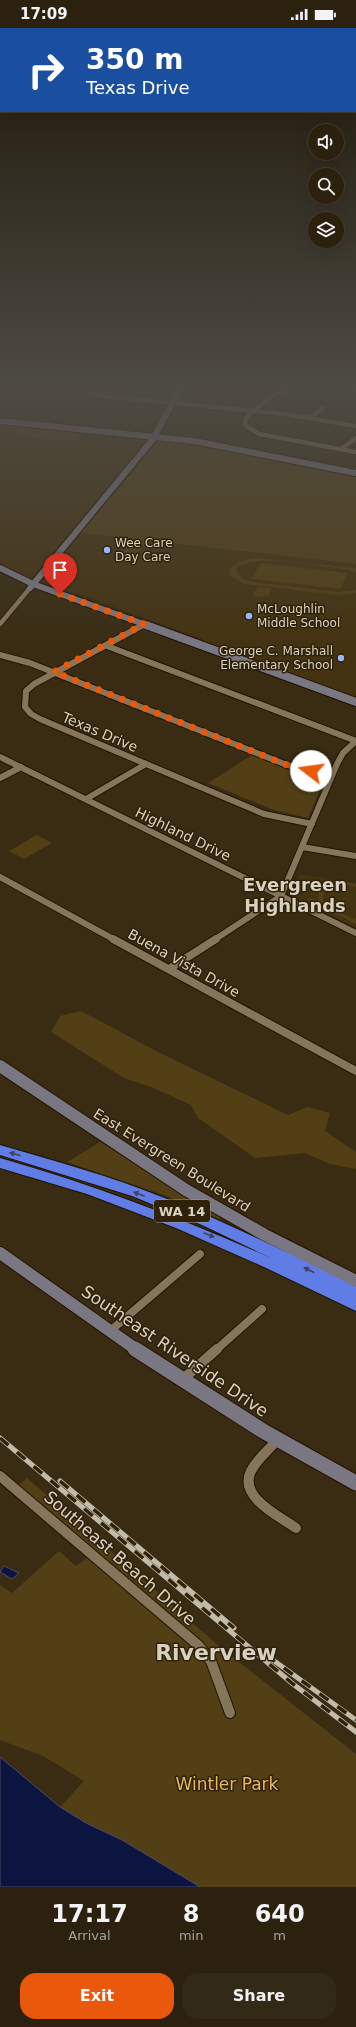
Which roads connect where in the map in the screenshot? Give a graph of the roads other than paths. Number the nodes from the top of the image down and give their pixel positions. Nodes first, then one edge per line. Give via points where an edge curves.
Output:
1 (123, 474) edge
2 (0, 568) edge
3 (0, 575) edge
4 (32, 586) junction
5 (0, 624) edge
6 (141, 627) junction
7 (107, 646) junction
8 (0, 655) edge
9 (54, 672) junction
10 (356, 702) edge
11 (356, 709) edge
12 (356, 741) edge
13 (0, 757) edge
14 (146, 764) junction
15 (21, 767) junction
16 (332, 775) junction
17 (0, 778) edge
18 (86, 799) junction
19 (312, 824) junction
20 (302, 848) junction
21 (356, 856) edge
22 (0, 877) edge
23 (281, 896) junction
24 (356, 933) edge
25 (169, 969) junction
26 (0, 1066) edge
27 (356, 1071) edge
28 (0, 1150) edge
29 (0, 1163) edge
30 (0, 1172) edge
31 (127, 1202) junction
32 (0, 1253) edge
33 (200, 1254) dead end
34 (356, 1281) edge
35 (356, 1293) edge
36 (356, 1305) edge
37 (262, 1309) dead end
38 (109, 1332) junction
39 (181, 1381) junction
40 (277, 1440) junction
41 (0, 1476) edge
42 (356, 1483) edge
43 (296, 1528) dead end
44 (230, 1713) dead end

1 - 4 street
2 - 4 street
3 - 4 street
4 - 5 street
4 - 6 street
6 - 7 street, Texas Drive
6 - 10 street
6 - 11 street
7 - 9 street, Texas Drive
7 - 12 street
8 - 9 street
9 - 14 street, Texas Drive via 26,691 25,707 31,714
9 - 16 street via 287,765
12 - 16 street via 343,753
13 - 15 street, Highland Drive
14 - 18 street
14 - 19 street, Texas Drive via 264,814
15 - 17 street
15 - 18 street, Highland Drive
16 - 19 street
18 - 23 street, Highland Drive
19 - 20 street
20 - 21 street
20 - 23 street
22 - 25 street, Buena Vista Drive
23 - 24 street, Highland Drive
23 - 25 street
25 - 27 street, Buena Vista Drive
26 - 34 street, East Evergreen Boulevard via 186,1190 265,1235
35 -> 28 highway, WA 14 via 260,1245 156,1200 57,1166
29 - 31 highway, WA 14
30 - 31 highway via 92,1196
31 -> 36 highway, WA 14 via 214,1238
32 - 38 street, Southeast Riverside Drive
33 - 38 street
37 - 39 street
38 - 39 street, Southeast Riverside Drive
39 - 40 street, Southeast Riverside Drive
40 - 42 street, Southeast Riverside Drive
40 - 43 street via 251,1470 248,1485 255,1498
41 - 44 street, Southeast Beach Drive via 198,1646 211,1661

